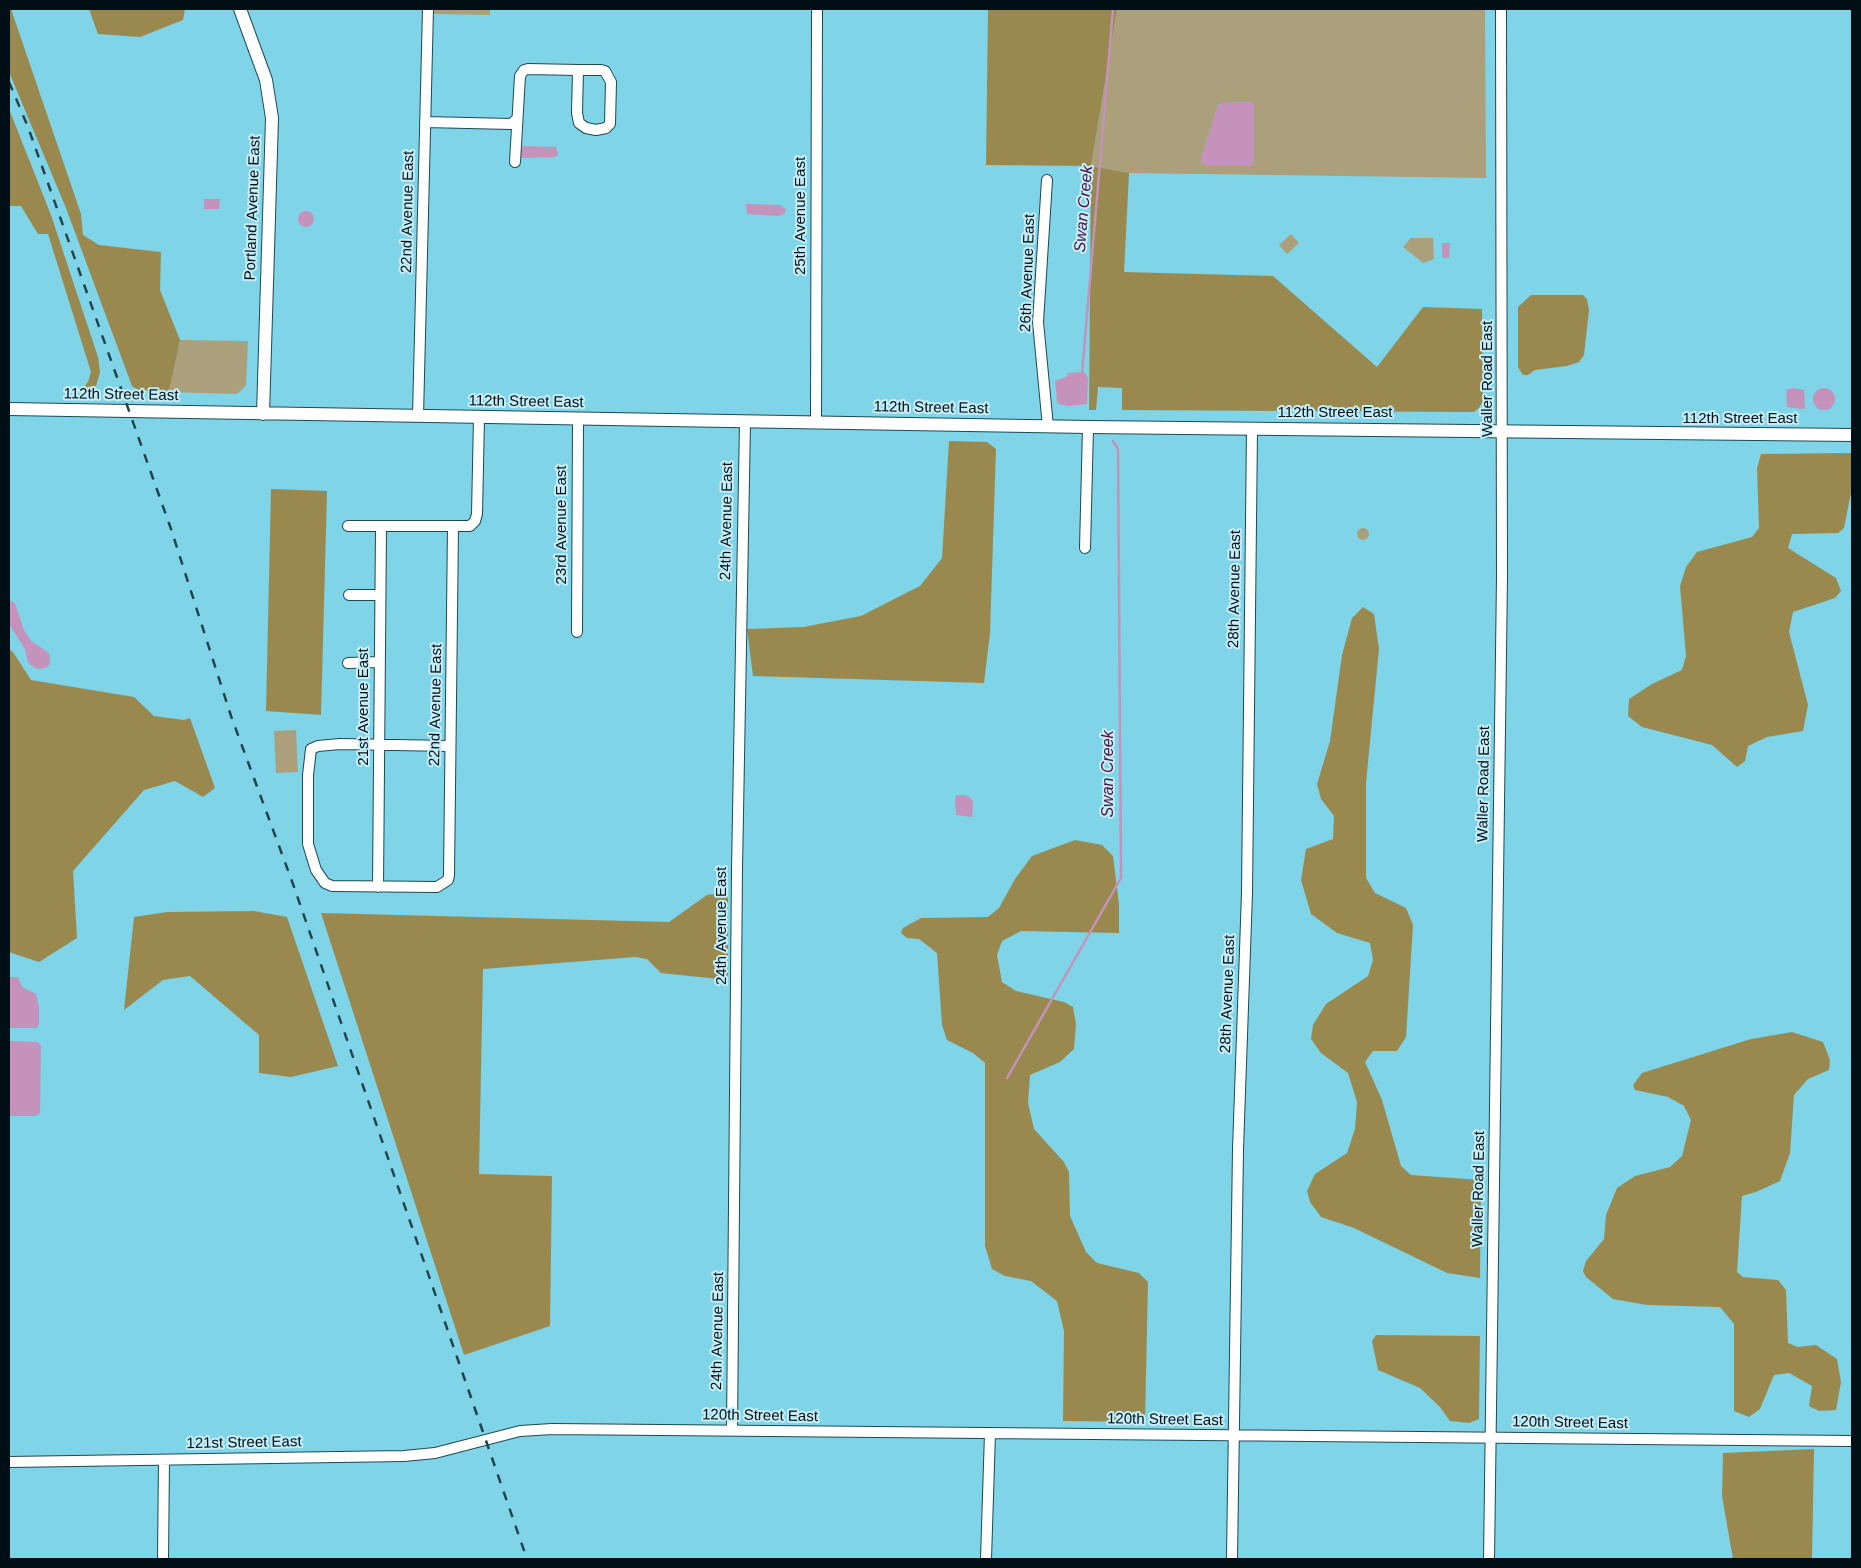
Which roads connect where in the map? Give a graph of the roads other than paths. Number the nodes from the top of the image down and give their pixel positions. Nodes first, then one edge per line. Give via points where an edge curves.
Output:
1 (240, 9) edge
2 (428, 9) edge
3 (1501, 9) edge
4 (817, 11) dead end
5 (578, 70) junction
6 (517, 119) junction
7 (425, 122) junction
8 (515, 162) dead end
9 (1047, 180) dead end
10 (9, 409) edge
11 (263, 414) junction
12 (418, 416) junction
13 (479, 417) junction
14 (578, 419) junction
15 (745, 422) junction
16 (816, 422) junction
17 (1048, 427) junction
18 (1088, 427) junction
19 (1252, 429) junction
20 (1503, 432) junction
21 (1852, 435) edge
22 (348, 526) dead end
23 (453, 526) junction
24 (381, 527) junction
25 (1085, 548) dead end
26 (349, 595) dead end
27 (380, 595) junction
28 (577, 632) dead end
29 (379, 662) junction
30 (348, 663) dead end
31 (378, 744) junction
32 (450, 746) junction
33 (378, 887) junction
34 (732, 1430) junction
35 (990, 1433) junction
36 (1234, 1436) junction
37 (1490, 1437) junction
38 (479, 1441) joint
39 (1852, 1441) edge
40 (164, 1460) junction
41 (9, 1462) edge
42 (163, 1559) edge
43 (986, 1559) edge
44 (1232, 1559) edge
45 (1489, 1559) edge

1 - 11 main road, Portland Avenue East via 266,80 272,118
2 - 7 street, 22nd Avenue East
3 - 20 street, Waller Road East
4 - 16 street, 25th Avenue East
5 - 5 street via 579,123 596,130 606,128 611,120 609,76 601,70
5 - 6 street via 528,69 521,73
6 - 7 street via 511,124
6 - 8 street
7 - 12 street, 22nd Avenue East
9 - 17 street, 26th Avenue East via 1038,322
10 - 11 main road, 112th Street East
11 - 12 main road, 112th Street East
12 - 13 main road, 112th Street East
13 - 14 main road, 112th Street East
13 - 23 street via 477,514 467,527
14 - 15 main road, 112th Street East
14 - 28 street, 23rd Avenue East
15 - 16 main road, 112th Street East
15 - 34 street, 24th Avenue East
16 - 17 main road, 112th Street East
17 - 18 main road, 112th Street East
18 - 19 main road, 112th Street East
18 - 25 street
19 - 20 main road, 112th Street East
19 - 36 street, 28th Avenue East via 1247,893 1238,1149
20 - 21 main road, 112th Street East
20 - 37 street, Waller Road East
22 - 24 street
23 - 24 street
23 - 32 street, 22nd Avenue East
24 - 27 street, 21st Avenue East
26 - 27 street
27 - 29 street, 21st Avenue East
29 - 30 street
29 - 31 street, 21st Avenue East
31 - 32 street
31 - 33 street, 21st Avenue East
31 - 33 street via 326,745 311,749 308,776 308,844 316,870 328,885
32 - 33 street, 22nd Avenue East via 449,875 437,887
34 - 35 street, 120th Street East
34 - 38 street, 120th Street East via 552,1429 520,1431
35 - 36 street, 120th Street East
35 - 43 street
36 - 37 street, 120th Street East
36 - 44 street, 28th Avenue East
37 - 39 street, 120th Street East
37 - 45 street, Waller Road East
38 - 40 street, 121st Street East via 435,1453 404,1456
40 - 41 street, 121st Street East
40 - 42 street

